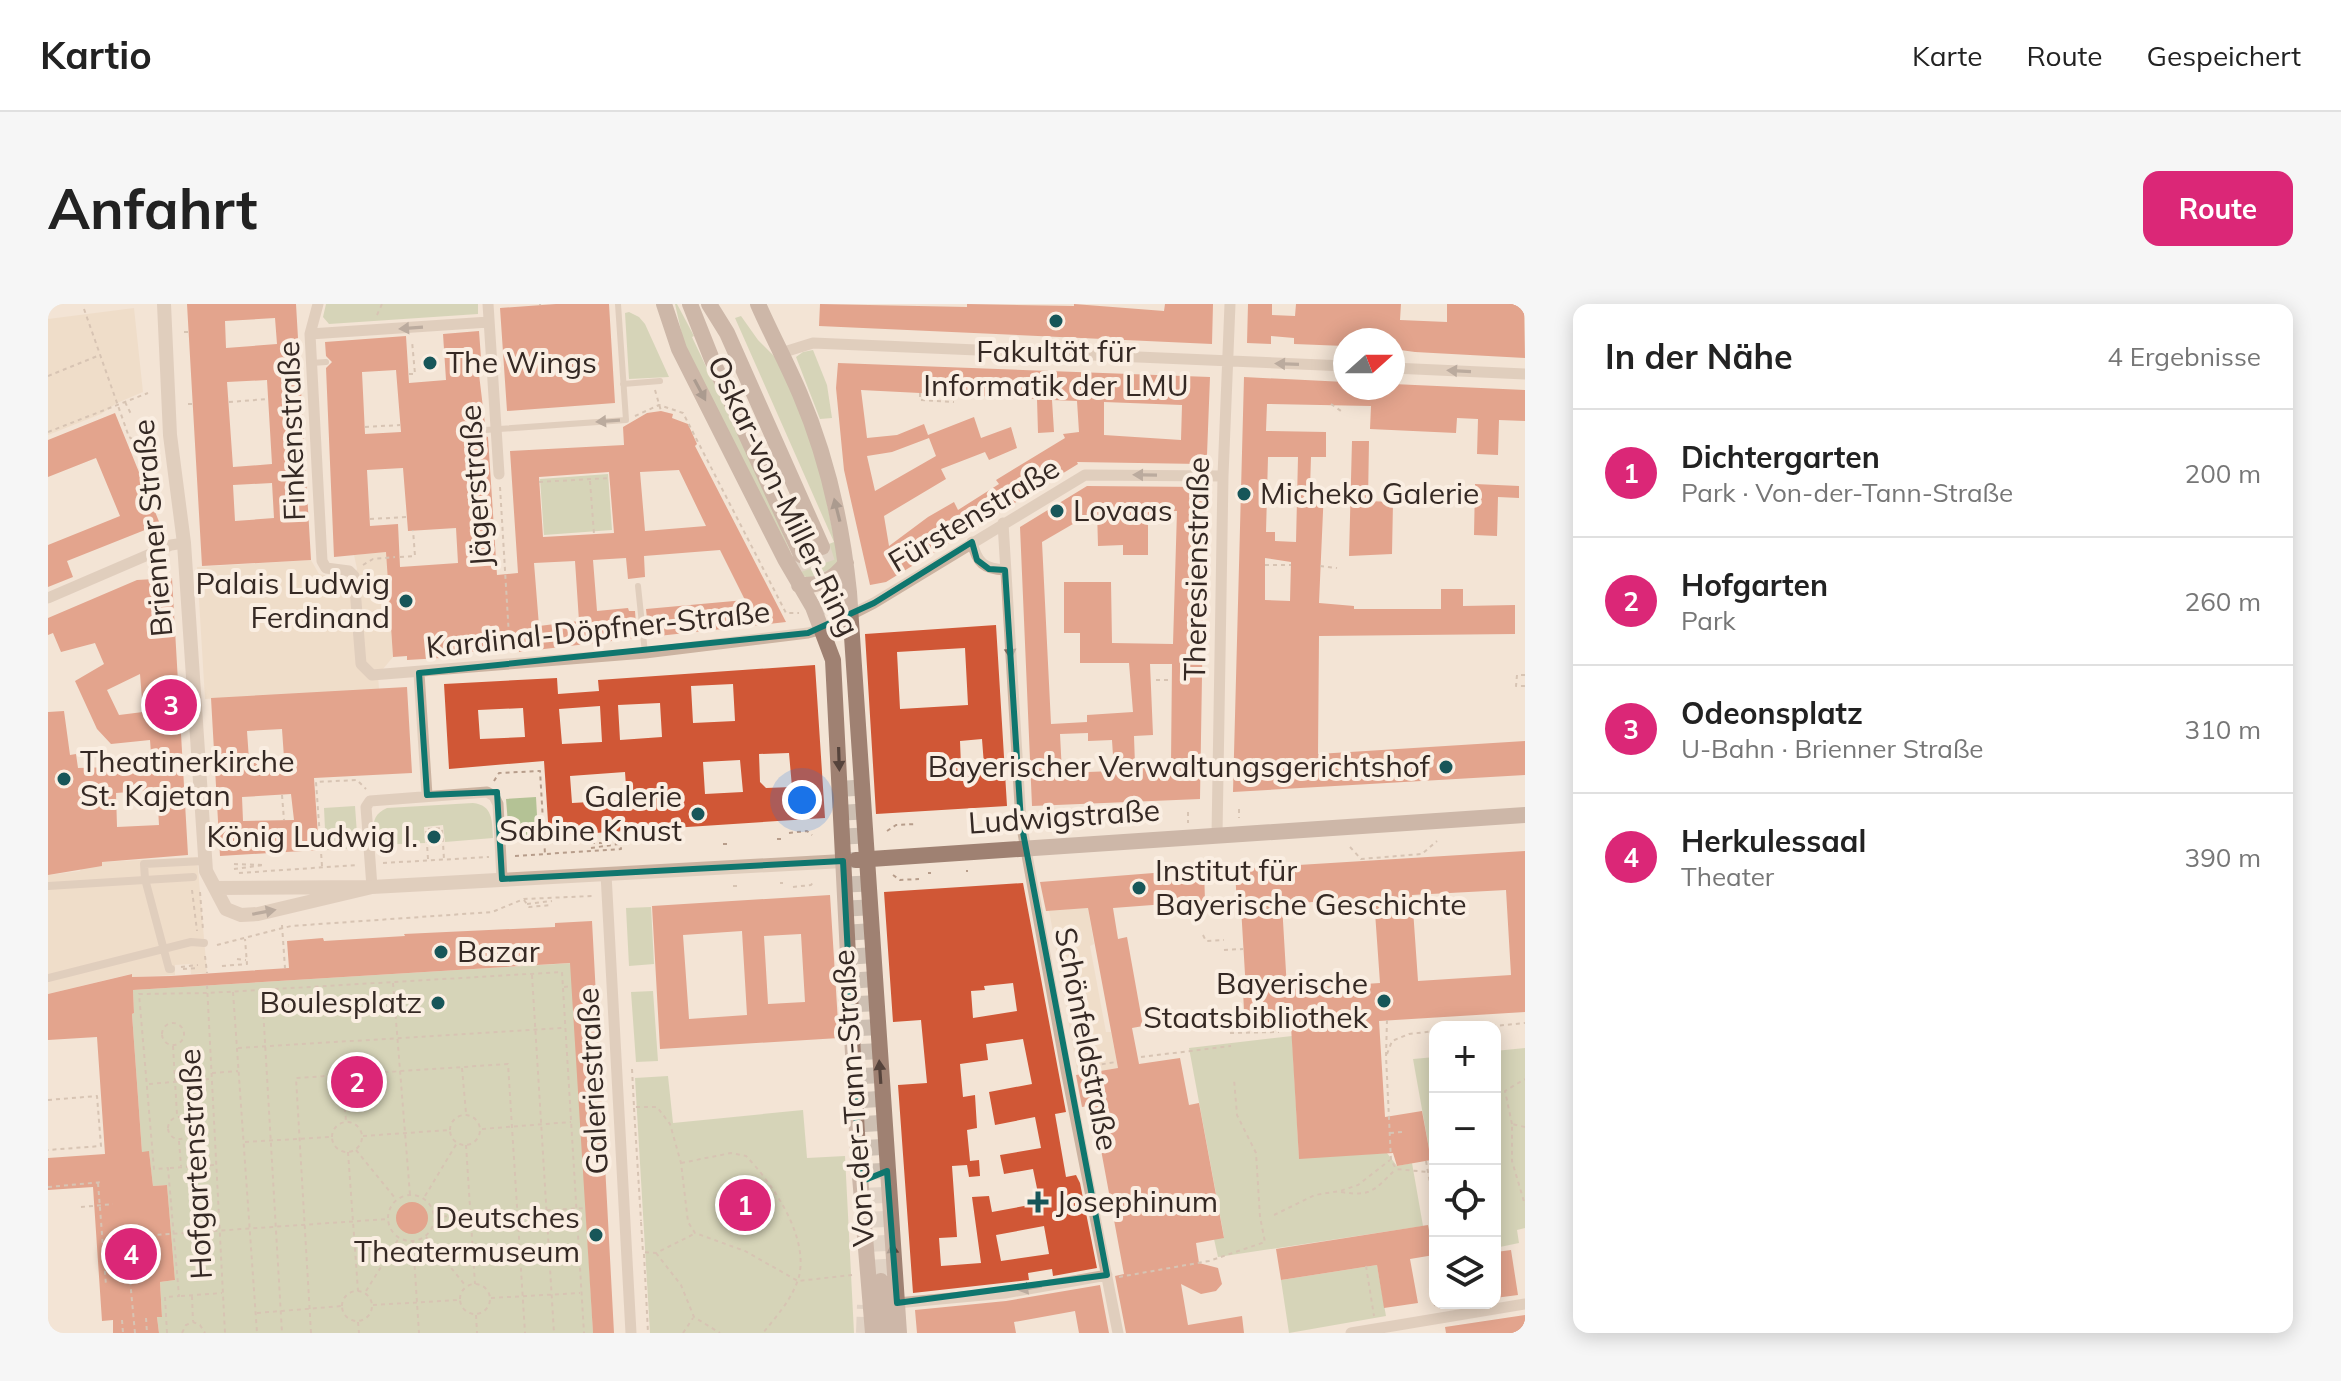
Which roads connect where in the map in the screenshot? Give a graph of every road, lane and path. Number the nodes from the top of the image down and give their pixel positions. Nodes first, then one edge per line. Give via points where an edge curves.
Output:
1 (164, 304) edge
2 (318, 304) edge
3 (488, 304) edge
4 (618, 304) edge
5 (664, 304) edge
6 (709, 304) edge
7 (717, 304) edge
8 (758, 304) edge
9 (1230, 304) edge
10 (84, 309) dead end
11 (690, 309) edge
12 (489, 322) junction
13 (412, 328) junction
14 (727, 333) junction
15 (310, 334) junction
16 (781, 353) junction
17 (101, 355) junction
18 (326, 362) dead end
19 (1228, 362) junction
20 (311, 363) junction
21 (1333, 366) edge
22 (1405, 369) edge
23 (409, 374) dead end
24 (1525, 374) edge
25 (48, 376) edge
26 (656, 381) joint
27 (623, 384) junction
28 (148, 393) dead end
29 (920, 393) dead end
30 (268, 399) dead end
31 (125, 402) junction
32 (229, 402) dead end
33 (954, 402) dead end
34 (1331, 404) dead end
35 (117, 405) junction
36 (659, 405) junction
37 (661, 411) dead end
38 (1341, 411) dead end
39 (129, 415) dead end
40 (626, 420) junction
41 (400, 425) dead end
42 (365, 427) dead end
43 (48, 430) edge
44 (491, 430) junction
45 (151, 441) dead end
46 (499, 474) joint
47 (1223, 476) junction
48 (610, 478) dead end
49 (590, 479) junction
50 (539, 482) dead end
51 (407, 517) dead end
52 (370, 519) dead end
53 (1003, 523) junction
54 (413, 530) dead end
55 (594, 534) dead end
56 (972, 542) junction
57 (184, 543) junction
58 (822, 547) tunnel mouth
59 (801, 555) tunnel mouth
60 (395, 557) dead end
61 (400, 557) dead end
62 (846, 563) junction
63 (1265, 565) dead end
64 (1291, 565) dead end
65 (1320, 566) dead end
66 (1337, 568) dead end
67 (1005, 570) junction
68 (352, 573) junction
69 (799, 585) junction
70 (638, 586) dead end
71 (48, 598) edge
72 (813, 607) junction
73 (390, 614) dead end
74 (370, 615) dead end
75 (851, 615) junction
76 (823, 629) junction
77 (645, 653) junction
78 (511, 666) junction
79 (419, 673) junction
80 (1525, 675) edge
81 (1156, 680) dead end
82 (1172, 680) dead end
83 (1525, 686) edge
84 (487, 792) junction
85 (282, 795) dead end
86 (427, 795) junction
87 (375, 799) junction
88 (1525, 815) edge
89 (284, 820) dead end
90 (916, 824) dead end
91 (887, 831) dead end
92 (789, 833) dead end
93 (812, 835) dead end
94 (1217, 835) junction
95 (777, 839) dead end
96 (782, 839) dead end
97 (1437, 841) dead end
98 (591, 843) dead end
99 (620, 843) junction
100 (1025, 847) junction
101 (1350, 847) dead end
102 (591, 848) dead end
103 (545, 854) junction
104 (501, 857) junction
105 (866, 859) junction
106 (444, 860) junction
107 (428, 861) junction
108 (843, 861) junction
109 (234, 864) dead end
110 (371, 864) junction
111 (264, 865) junction
112 (322, 867) junction
113 (234, 869) dead end
114 (201, 870) junction
115 (265, 871) junction
116 (606, 874) junction
117 (144, 875) junction
118 (893, 875) dead end
119 (502, 879) junction
120 (919, 879) dead end
121 (814, 881) dead end
122 (48, 886) edge
123 (372, 887) junction
124 (793, 887) dead end
125 (216, 888) junction
126 (607, 895) junction
127 (524, 899) junction
128 (552, 903) dead end
129 (282, 926) junction
130 (1203, 935) dead end
131 (244, 938) junction
132 (1224, 940) dead end
133 (204, 943) junction
134 (164, 949) junction
135 (1243, 949) dead end
136 (1224, 950) dead end
137 (237, 959) dead end
138 (246, 964) junction
139 (48, 966) edge
140 (222, 966) dead end
141 (198, 967) dead end
142 (285, 968) dead end
143 (174, 969) joint
144 (207, 973) dead end
145 (532, 974) junction
146 (49, 977) edge
147 (286, 980) dead end
148 (393, 982) junction
149 (207, 985) dead end
150 (572, 986) dead end
151 (563, 987) junction
152 (286, 988) junction
153 (262, 990) junction
154 (233, 991) junction
155 (208, 993) junction
156 (1387, 1020) dead end
157 (1525, 1023) edge
158 (1501, 1025) edge
159 (565, 1027) junction
160 (535, 1029) junction
161 (1279, 1032) dead end
162 (1429, 1032) edge
163 (1230, 1033) dead end
164 (397, 1038) junction
165 (173, 1046) junction
166 (265, 1046) junction
167 (1231, 1046) dead end
168 (237, 1048) junction
169 (1386, 1056) junction
170 (1141, 1057) dead end
171 (1116, 1062) dead end
172 (462, 1067) junction
173 (632, 1069) dead end
174 (1066, 1070) junction
175 (238, 1071) junction
176 (400, 1071) junction
177 (211, 1073) junction
178 (342, 1075) junction
179 (211, 1079) junction
180 (1234, 1079) dead end
181 (1525, 1079) edge
182 (176, 1082) junction
183 (146, 1085) junction
184 (48, 1100) edge
185 (634, 1107) junction
186 (466, 1115) junction
187 (178, 1117) junction
188 (346, 1122) junction
189 (571, 1122) junction
190 (1512, 1124) junction
191 (541, 1125) junction
192 (512, 1127) junction
193 (1525, 1127) edge
194 (481, 1129) junction
195 (450, 1130) junction
196 (405, 1133) junction
197 (1389, 1133) junction
198 (1402, 1134) dead end
199 (362, 1136) junction
200 (332, 1137) junction
201 (299, 1139) junction
202 (179, 1140) junction
203 (271, 1140) junction
204 (243, 1142) junction
205 (458, 1142) junction
206 (466, 1145) junction
207 (48, 1150) edge
208 (355, 1150) junction
209 (348, 1152) junction
210 (1391, 1160) junction
211 (1426, 1161) dead end
212 (681, 1163) junction
213 (216, 1165) junction
214 (181, 1167) junction
215 (168, 1168) junction
216 (1396, 1169) junction
217 (1428, 1172) junction
218 (1429, 1178) edge
219 (103, 1182) dead end
220 (860, 1182) junction
221 (98, 1183) junction
222 (888, 1184) junction
223 (48, 1187) edge
224 (1340, 1191) junction
225 (410, 1195) junction
226 (424, 1198) junction
227 (397, 1200) junction
228 (100, 1204) junction
229 (113, 1204) dead end
230 (1525, 1205) edge
231 (81, 1207) dead end
232 (576, 1208) junction
233 (585, 1208) dead end
234 (546, 1210) junction
235 (518, 1212) junction
236 (471, 1215) junction
237 (1274, 1215) dead end
238 (435, 1217) junction
239 (388, 1219) junction
240 (353, 1221) junction
241 (641, 1221) junction
242 (624, 1223) junction
243 (304, 1224) junction
244 (276, 1226) junction
245 (249, 1227) junction
246 (220, 1229) junction
247 (174, 1232) junction
248 (695, 1233) junction
249 (425, 1236) junction
250 (399, 1237) junction
251 (413, 1241) junction
252 (643, 1252) junction
253 (656, 1253) junction
254 (1366, 1266) dead end
255 (1107, 1275) junction
256 (850, 1276) dead end
257 (798, 1281) junction
258 (881, 1281) tunnel mouth
259 (475, 1284) junction
260 (106, 1285) dead end
261 (466, 1287) junction
262 (358, 1291) junction
263 (223, 1293) junction
264 (365, 1293) junction
265 (581, 1293) junction
266 (551, 1294) junction
267 (192, 1295) junction
268 (523, 1295) junction
269 (179, 1296) junction
270 (490, 1298) junction
271 (460, 1300) junction
272 (417, 1302) junction
273 (897, 1303) junction
274 (1525, 1304) edge
275 (372, 1305) junction
276 (342, 1306) junction
277 (1435, 1309) edge
278 (309, 1310) junction
279 (281, 1311) junction
280 (255, 1313) junction
281 (476, 1314) junction
282 (694, 1317) junction
283 (146, 1318) dead end
284 (1437, 1319) junction
285 (122, 1320) dead end
286 (358, 1321) junction
287 (193, 1322) junction
288 (1376, 1329) junction
289 (123, 1333) edge
290 (135, 1333) edge
291 (147, 1333) edge
292 (167, 1333) edge
293 (182, 1333) edge
294 (205, 1333) edge
295 (225, 1333) edge
296 (257, 1333) edge
297 (282, 1333) edge
298 (311, 1333) edge
299 (359, 1333) edge
300 (419, 1333) edge
301 (477, 1333) edge
302 (525, 1333) edge
303 (554, 1333) edge
304 (584, 1333) edge
305 (631, 1333) edge
306 (648, 1333) edge
307 (683, 1333) edge
308 (720, 1333) edge
309 (763, 1333) edge
310 (873, 1333) edge
311 (885, 1333) edge
312 (899, 1333) edge
313 (1118, 1333) edge
314 (1351, 1333) edge

1 - 57 street, Brienner Straße via 170,435
2 - 15 street, Finkenstraße
3 - 12 street, Jägerstraße
4 - 27 lane
5 -> 69 main road, Oskar-von-Miller-Ring via 679,349
6 - 14 main road, Oskar-von-Miller-Ring
7 - 14 main road
8 - 16 main road, Oskar-von-Miller-Ring
9 - 19 street, Theresienstraße
10 - 17 path
11 - 59 main road, Oskar-von-Miller-Ring
12 - 13 street
12 - 44 street, Jägerstraße
13 -> 15 street
13 - 23 path via 415,374
14 - 58 main road, Oskar-von-Miller-Ring
15 - 20 street, Finkenstraße
16 - 19 street via 813,343
62 -> 16 main road, Oskar-von-Miller-Ring via 824,462
17 - 25 path
17 - 35 path
18 - 20 lane
21 -> 19 street
19 - 47 street, Theresienstraße
20 - 68 street, Finkenstraße via 322,556 326,568
24 -> 22 street
26 - 27 lane
26 - 36 path
27 - 40 lane
28 - 31 path
29 - 33 path via 920,400
30 - 32 path
31 - 35 path
31 - 39 path
34 - 38 path
35 - 43 path
35 - 45 path via 129,437
36 - 37 path
36 - 40 path
36 - 72 path via 683,413 786,613
40 -> 44 lane
41 - 42 path
44 - 46 street, Jägerstraße
46 - 78 path, Jägerstraße
47 -> 53 street, Fürstenstraße via 1085,475
47 - 94 street, Theresienstraße
48 - 49 path
49 - 50 path
49 - 55 path
51 - 52 path
53 - 56 street, Fürstenstraße
53 - 67 street, Schönfeldstraße
54 - 61 path via 415,556
56 - 67 street via 977,560 989,569
56 - 75 street, Fürstenstraße
57 - 71 street
57 - 114 street, Brienner Straße
60 - 68 path via 373,559
62 - 69 main road via 824,582
62 - 75 main road, Oskar-von-Miller-Ring
63 - 64 path
65 - 66 path
67 -> 100 street, Schönfeldstraße
68 - 79 street, Kardinal-Döpfner-Straße via 361,664 367,673
69 - 72 main road, Oskar-von-Miller-Ring
70 - 77 lane
72 - 76 main road, Oskar-von-Miller-Ring
73 - 74 path
75 - 76 street, Fürstenstraße
75 - 105 main road, Oskar-von-Miller-Ring
76 - 77 street, Kardinal-Döpfner-Straße
76 -> 108 main road, Oskar-von-Miller-Ring via 836,681
77 - 78 street, Kardinal-Döpfner-Straße
78 - 79 street, Kardinal-Döpfner-Straße
79 - 86 street
80 - 83 path via 1517,675 1516,686
81 - 82 path
84 - 86 street
84 - 103 path via 499,773 540,771
84 - 104 street via 498,804
85 - 89 path
86 - 87 street
87 - 110 street via 366,807
87 - 112 path via 357,780 316,782
88 - 94 main road, Ludwigstraße
90 - 91 path
92 - 93 path
94 - 100 main road, Ludwigstraße
95 - 96 path
97 - 101 path via 1422,854 1394,858 1361,859
98 - 99 path
99 - 102 path
99 - 103 path via 621,849
100 - 105 main road, Ludwigstraße
100 - 174 street, Schönfeldstraße
103 - 104 path
104 - 106 path
104 - 119 street
105 - 108 main road, Ludwigstraße
222 -> 105 main road, Von-der-Tann-Straße
106 - 107 path
106 - 107 path via 442,828 426,829
107 - 110 path
108 - 116 street, Ludwigstraße
108 - 220 main road, Von-der-Tann-Straße
109 - 111 path
110 - 112 path
110 - 123 street
111 - 113 path
111 - 115 path
112 - 115 path
114 - 115 path
114 - 117 street
114 - 117 street via 144,864
114 - 125 street, Brienner Straße
114 - 133 path via 195,926
114 - 133 path via 193,873 199,871
116 - 119 street, Ludwigstraße
116 - 126 street, Galeriestraße
117 - 122 street
117 - 134 street
118 - 120 path
119 - 123 street, Ludwigstraße
121 - 124 path
123 - 125 street
125 -> 123 street, Brienner Straße via 226,909 241,915
126 - 127 path
126 - 242 street, Galeriestraße
127 - 128 path via 528,904
127 - 129 path via 492,912
129 - 131 path
129 - 142 path
130 - 132 path via 1206,941
131 - 133 path
131 - 138 path
133 - 134 street
133 - 144 path
134 - 143 street via 169,969
134 - 146 street
135 - 136 path
137 - 138 path via 246,959
138 - 140 path
139 - 146 street
141 - 143 path
145 - 148 path
145 - 151 path via 562,972
145 - 160 path
147 - 152 path
148 - 152 path
148 - 164 path
149 - 155 path, Hofgartenstraße
150 - 151 path
151 - 159 path
152 - 153 path
153 - 154 path
153 - 166 path
154 - 155 path
154 - 168 path
155 - 177 path, Hofgartenstraße
155 - 183 path via 139,994
156 - 169 path
157 - 158 path
159 - 160 path
159 - 189 path
160 - 164 path
160 - 191 path
161 - 163 path
162 - 169 path via 1392,1041
164 - 166 path
164 - 176 path
165 - 165 path via 184,1033 171,1023 161,1034
165 - 182 path
166 - 168 path
166 - 203 path
167 - 170 path
168 - 175 path
169 - 197 path
171 - 174 path
172 - 176 path
172 - 186 path
172 - 192 path via 508,1064
173 - 185 path
174 - 255 street, Schönfeldstraße
175 - 177 path
175 - 204 path
176 - 178 path
176 - 196 path
177 - 179 path, Hofgartenstraße
178 - 188 path
178 - 201 path via 296,1078
179 - 182 path
179 - 213 path, Hofgartenstraße
180 - 255 path via 1237,1115 1256,1153 1265,1242 1209,1261 1113,1279
181 - 190 path via 1505,1091
182 - 183 path
182 - 187 path
183 - 215 path via 154,1169
184 - 207 path via 97,1096 101,1146
185 - 212 path via 657,1107 670,1124
185 - 241 path
186 - 194 path
186 - 195 path via 457,1117
187 - 202 path via 190,1127
187 - 202 path via 167,1127
188 - 199 path via 355,1124
188 - 200 path via 334,1128
189 - 191 path
189 - 232 path
190 - 193 path
190 - 230 path via 1512,1161
191 - 192 path
191 - 234 path
192 - 194 path
192 - 235 path
194 - 206 path
195 - 196 path
195 - 205 path
196 - 199 path
196 - 225 path
197 - 198 path
197 - 210 path
199 - 208 path
200 - 201 path
200 - 209 path
201 - 203 path
201 - 243 path
202 - 214 path
203 - 204 path
203 - 244 path
204 - 245 path
205 - 206 path
205 - 226 path
206 - 236 path
208 - 209 path
208 - 227 path
209 - 240 path
210 - 216 path
210 - 224 path via 1358,1185
211 - 217 path
212 - 248 path via 688,1222
212 - 257 path via 731,1153 746,1156 788,1216 801,1266
213 - 214 path
213 - 246 path, Hofgartenstraße
214 - 215 path
215 - 247 path
216 - 217 path
216 - 224 path via 1372,1193
217 - 218 path
219 - 221 path
220 - 222 main road via 879,1178
220 - 310 main road, Von-der-Tann-Straße
221 - 223 path
221 - 228 path
273 -> 222 main road, Von-der-Tann-Straße
224 - 237 path via 1315,1195
225 - 226 path
225 - 227 path
226 - 238 path
227 - 239 path
228 - 229 path
228 - 231 path
228 - 260 path
232 - 233 path
232 - 234 path
232 - 265 path
234 - 235 path
234 - 266 path
235 - 236 path
235 - 268 path
236 - 238 path
236 - 259 path
238 - 249 path
239 - 240 path
239 - 250 path
240 - 243 path
240 - 262 path
241 - 242 path
241 - 252 path
242 - 305 street, Galeriestraße
243 - 244 path
243 - 278 path
244 - 245 path
244 - 279 path
245 - 246 path
245 - 280 path
246 - 247 path
246 - 263 path, Hofgartenstraße
247 - 269 path
247 - 290 path via 126,1237
248 - 253 path
248 - 257 path via 745,1251
249 - 251 path
249 - 261 path
250 - 251 path
250 - 264 path
251 - 272 path
252 - 253 path
252 - 306 path
253 - 282 path via 681,1285
254 - 288 path
255 -> 273 street via 1005,1293
255 - 313 street, Schönfeldstraße
256 - 257 path
257 - 309 path
258 - 311 main road
259 - 261 path
259 - 270 path
261 - 271 path
262 - 264 path
262 - 276 path
263 - 267 path
263 - 295 path, Hofgartenstraße
264 - 275 path
265 - 266 path
265 - 304 path
266 - 268 path
266 - 303 path
267 - 269 path
267 - 287 path
268 - 270 path
268 - 302 path
269 - 292 path via 165,1297
270 - 281 path via 485,1311
271 - 272 path
271 - 281 path via 467,1312
272 - 275 path
272 - 300 path
273 - 312 main road, Von-der-Tann-Straße
274 - 284 street
275 - 286 path via 367,1318
276 - 278 path
276 - 286 path via 349,1319
277 - 284 path
278 - 279 path
278 - 298 path
279 - 280 path
279 - 297 path
280 - 296 path
281 - 301 path
282 - 307 path
282 - 308 path
283 - 291 path
284 - 288 street
285 - 289 path
286 - 299 path
287 - 293 path
287 - 294 path
288 - 314 street

